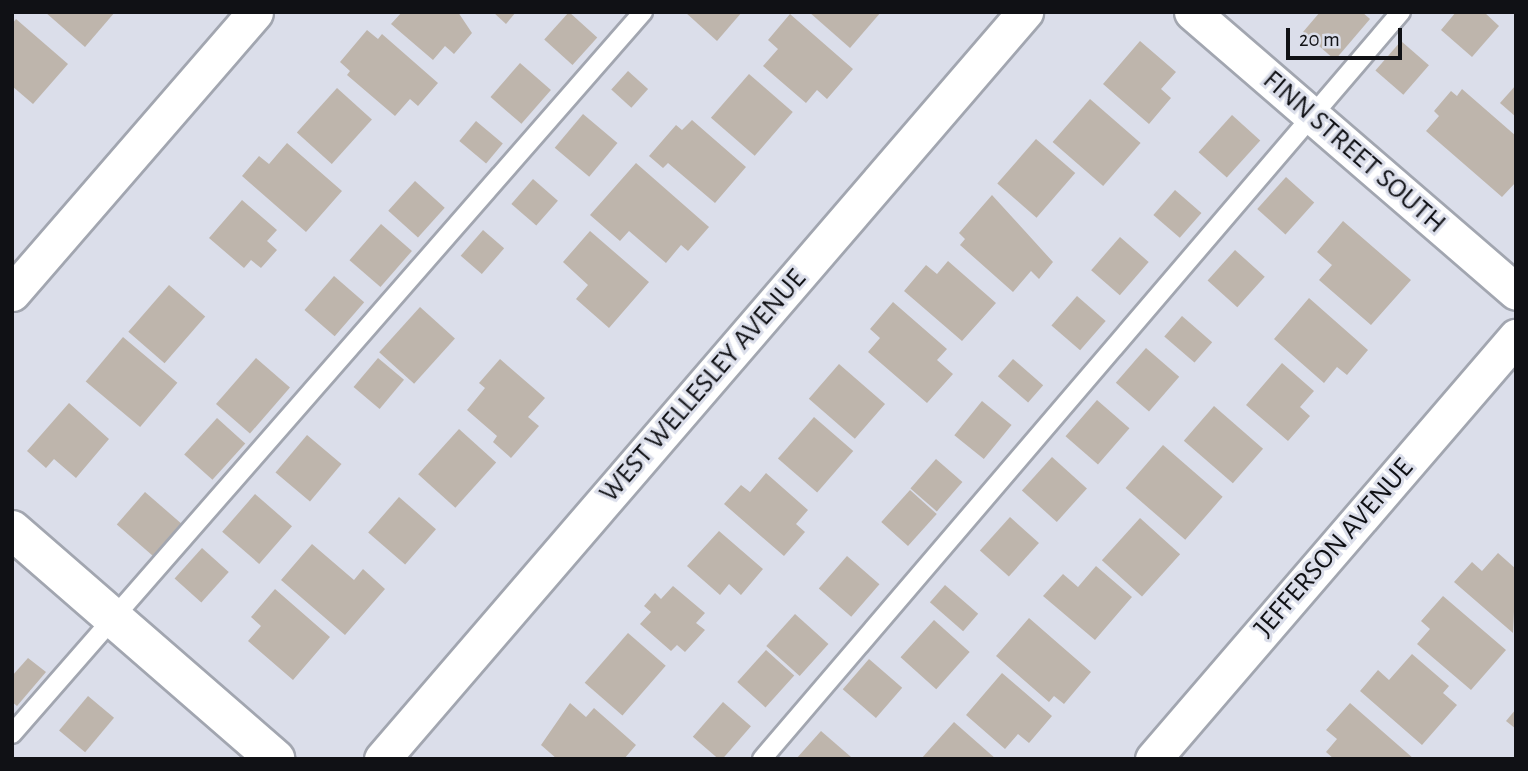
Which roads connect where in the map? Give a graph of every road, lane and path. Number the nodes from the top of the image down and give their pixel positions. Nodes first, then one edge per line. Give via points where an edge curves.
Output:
1 (255, 12) edge
2 (643, 12) edge
3 (1025, 12) edge
4 (1192, 12) edge
5 (1401, 12) edge
6 (1312, 114) junction
7 (1516, 292) edge
8 (12, 293) edge
9 (1516, 337) edge
10 (12, 530) edge
11 (114, 618) junction
12 (12, 734) edge
13 (275, 759) edge
14 (382, 759) edge
15 (762, 759) edge
16 (1153, 759) edge

1 - 8 street
2 - 11 lane
3 - 14 street, WEST WELLESLEY AVENUE
4 - 6 street, FINN STREET SOUTH
5 - 6 lane
6 - 7 street, FINN STREET SOUTH
6 - 15 lane
9 - 16 street, JEFFERSON AVENUE
10 - 11 main road
11 - 12 lane
11 - 13 main road

